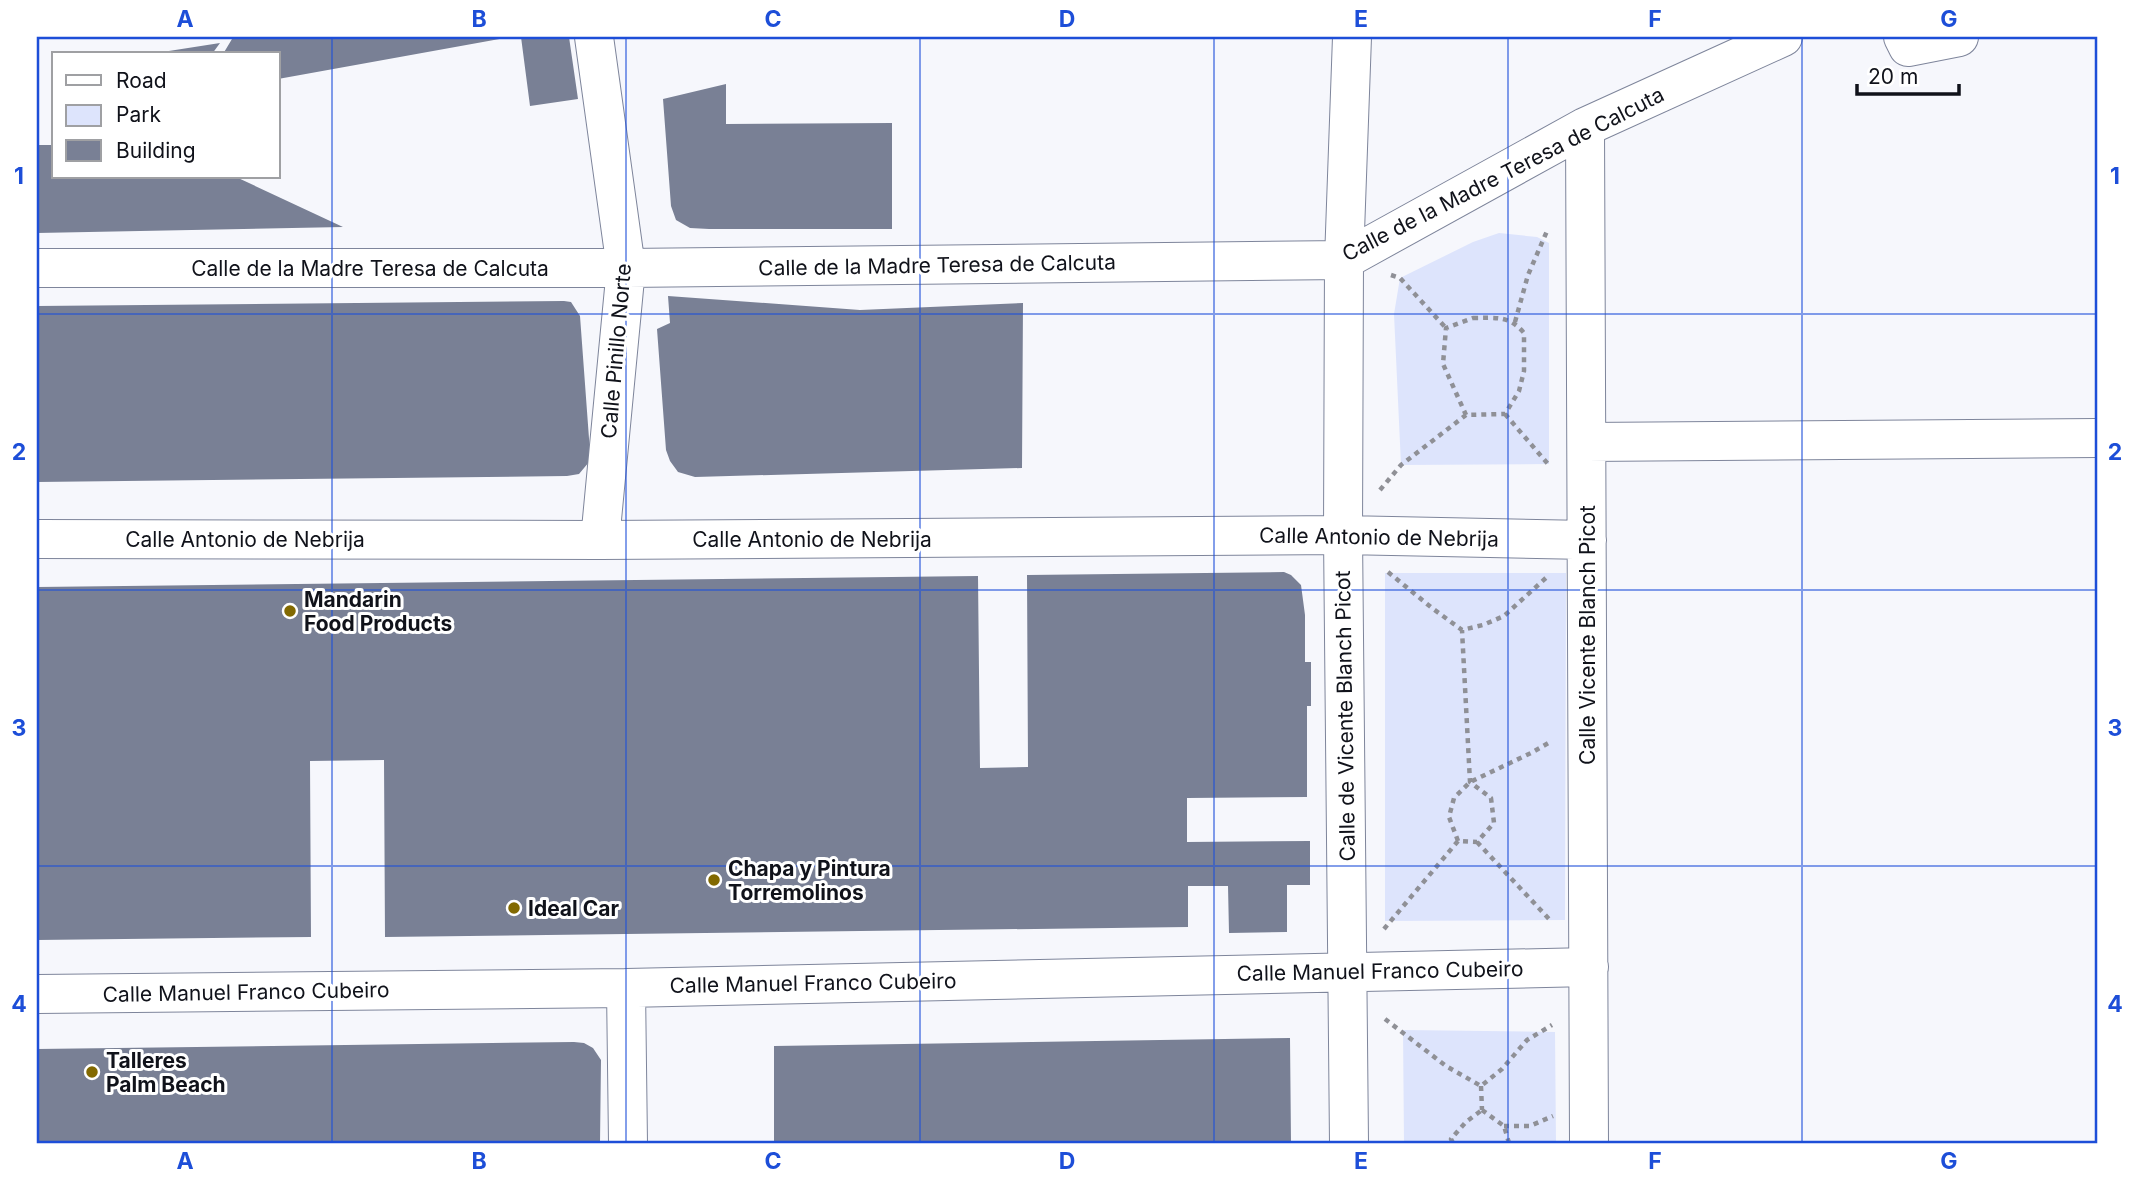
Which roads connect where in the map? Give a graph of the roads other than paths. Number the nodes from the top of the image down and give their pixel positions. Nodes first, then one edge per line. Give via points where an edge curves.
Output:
1 (594, 37) edge
2 (1352, 37) edge
3 (1783, 37) edge
4 (1903, 37) edge
5 (1959, 37) edge
6 (1585, 127) junction
7 (1344, 260) junction
8 (37, 268) edge
9 (626, 268) junction
10 (2097, 438) edge
11 (1587, 442) junction
12 (1343, 535) junction
13 (37, 539) edge
14 (600, 540) junction
15 (1587, 540) junction
16 (1348, 981) junction
17 (1588, 984) junction
18 (626, 988) junction
19 (37, 994) edge
20 (628, 1143) edge
21 (1349, 1143) edge
22 (1589, 1143) edge

1 - 9 street, Calle Pinillo Norte
2 - 7 street, Calle de Vicente Blanch Picot
3 - 6 street, Calle de la Madre Teresa de Calcuta
4 - 5 street via 1908,47
6 - 7 street, Calle de la Madre Teresa de Calcuta
6 - 11 street, Calle Vicente Blanch Picot
7 - 9 street, Calle de la Madre Teresa de Calcuta
7 - 12 street, Calle de Vicente Blanch Picot
8 - 9 street, Calle de la Madre Teresa de Calcuta
9 - 14 street, Calle Pinillo Norte
10 - 11 street
11 - 15 street, Calle Vicente Blanch Picot
12 - 14 street, Calle Antonio de Nebrija
12 - 15 street, Calle Antonio de Nebrija
12 - 16 street, Calle de Vicente Blanch Picot
13 - 14 street, Calle Antonio de Nebrija
15 - 17 street, Calle Vicente Blanch Picot
16 - 17 street, Calle Manuel Franco Cubeiro
16 - 18 street, Calle Manuel Franco Cubeiro
16 - 21 street, Calle de Vicente Blanch Picot
17 - 22 street, Calle Vicente Blanch Picot
18 - 19 street, Calle Manuel Franco Cubeiro
18 - 20 street

